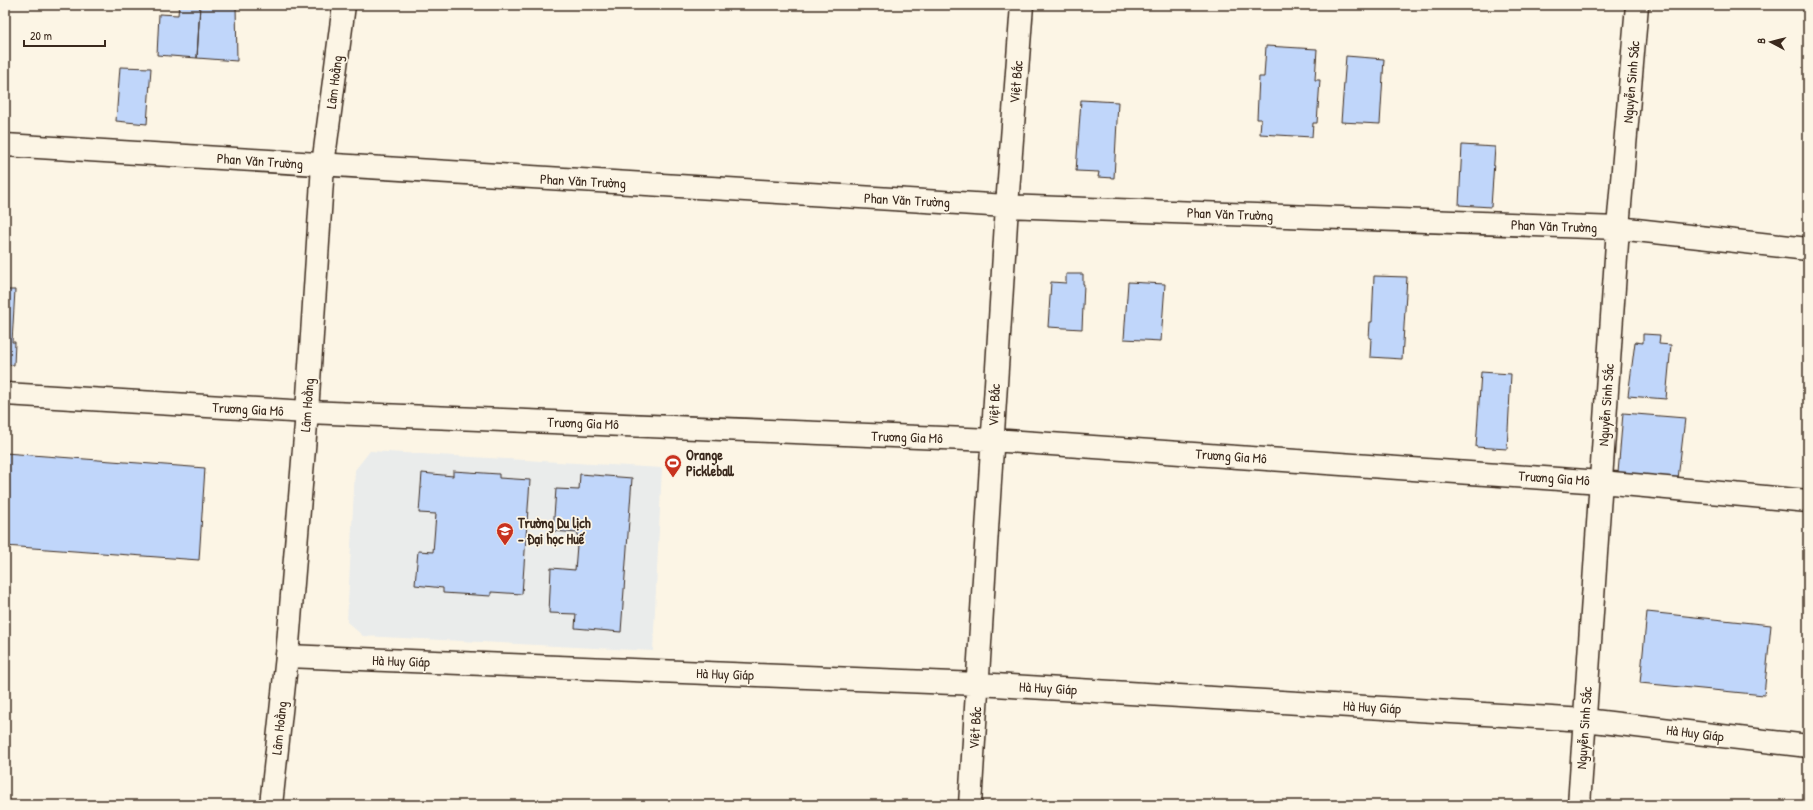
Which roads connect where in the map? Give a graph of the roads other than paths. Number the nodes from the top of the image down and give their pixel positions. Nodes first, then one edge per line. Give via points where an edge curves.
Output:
1 (344, 5) edge
2 (1022, 5) edge
3 (1637, 5) edge
4 (5, 145) edge
5 (323, 165) junction
6 (1006, 206) junction
7 (1618, 228) junction
8 (1808, 249) edge
9 (5, 394) edge
10 (307, 412) junction
11 (992, 440) junction
12 (1601, 482) junction
13 (1808, 501) edge
14 (287, 656) junction
15 (978, 684) junction
16 (1585, 720) junction
17 (1808, 746) edge
18 (270, 805) edge
19 (970, 805) edge
20 (1579, 805) edge

1 - 5 street, Lâm Hoằng
2 - 6 street, Việt Bắc
3 - 7 street, Nguyễn Sinh Sắc
4 - 5 street, Phan Văn Trường
5 - 6 street, Phan Văn Trường
5 - 10 street, Lâm Hoằng
6 - 7 street, Phan Văn Trường
6 - 11 street, Việt Bắc
7 - 8 street, Phan Văn Trường
7 - 12 street, Nguyễn Sinh Sắc
9 - 10 street, Trương Gia Mô
10 - 11 street, Trương Gia Mô
10 - 14 street, Lâm Hoằng
11 - 12 street, Trương Gia Mô
11 - 15 street, Việt Bắc
12 - 13 street, Trương Gia Mô
12 - 16 street, Nguyễn Sinh Sắc
14 - 15 street, Hà Huy Giáp
14 - 18 street, Lâm Hoằng
15 - 16 street, Hà Huy Giáp
15 - 19 street, Việt Bắc
16 - 17 street, Hà Huy Giáp
16 - 20 street, Nguyễn Sinh Sắc

